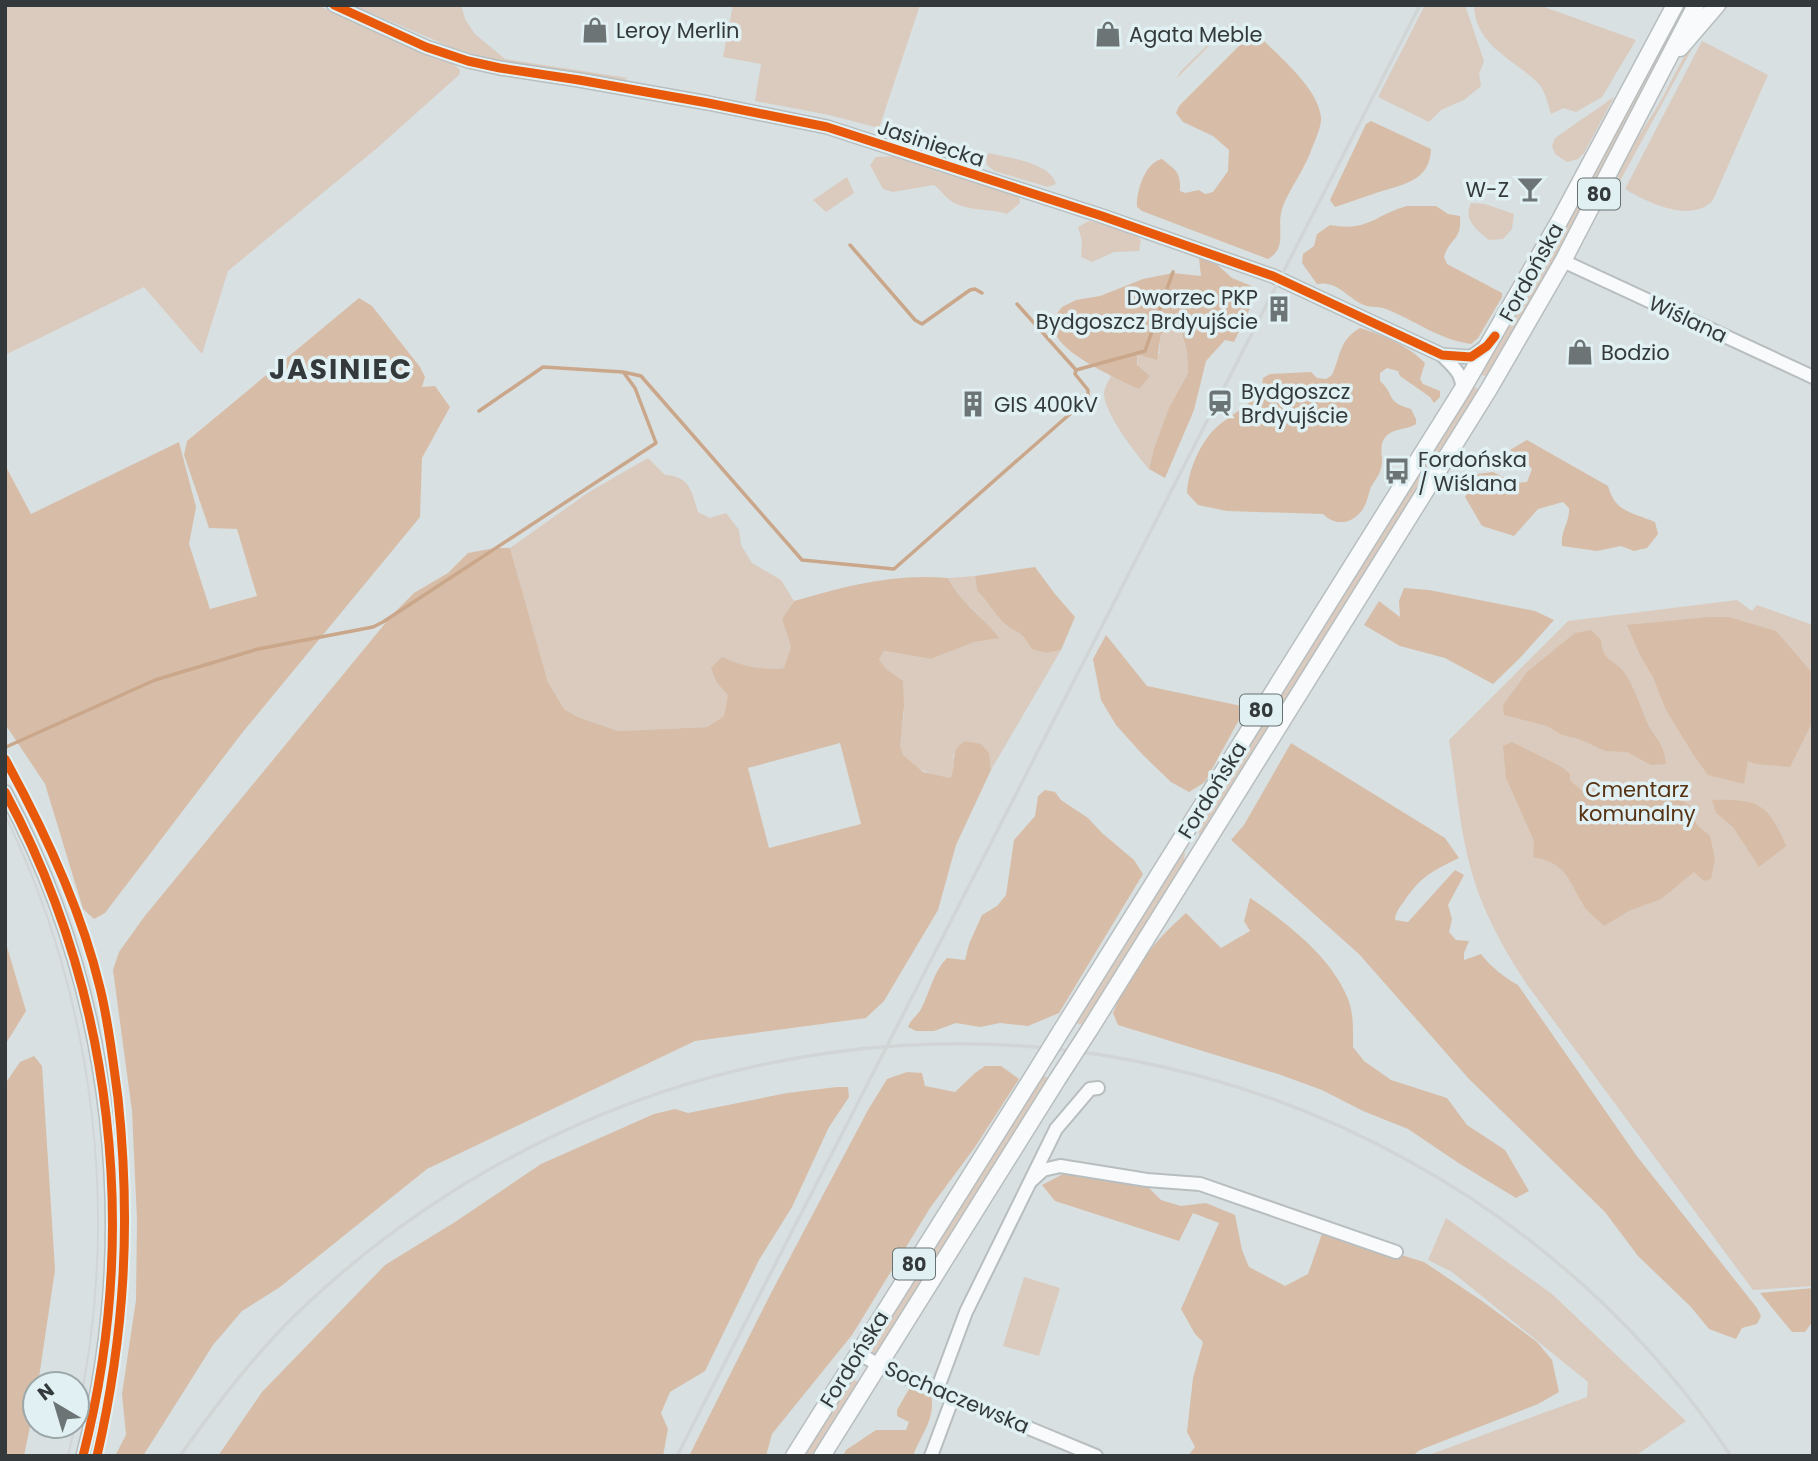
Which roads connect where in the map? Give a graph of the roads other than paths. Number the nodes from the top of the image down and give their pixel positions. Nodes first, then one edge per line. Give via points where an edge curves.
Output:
1 (334, 5) edge
2 (1675, 5) edge
3 (1696, 5) edge
4 (1717, 5) edge
5 (1666, 63) junction
6 (1563, 261) junction
7 (1495, 336) junction
8 (1441, 355) junction
9 (1813, 377) edge
10 (1462, 390) junction
11 (5, 792) edge
12 (1097, 1088) dead end
13 (1031, 1181) junction
14 (1396, 1252) dead end
15 (858, 1353) junction
16 (879, 1365) junction
17 (936, 1390) junction
18 (953, 1397) junction
19 (1067, 1442) junction
20 (83, 1456) edge
21 (794, 1456) edge
22 (822, 1456) edge
23 (931, 1456) edge
24 (1061, 1456) edge
25 (1096, 1456) edge

1 - 8 street, Jasiniecka via 468,61 827,127 1273,276
2 - 7 main road, Fordońska / 80
3 - 5 main road, Fordońska / 80
4 - 5 main road
5 - 6 main road, Fordońska / 80
6 - 9 street, Wiślana
6 - 16 main road, Fordońska / 80, bridge via 1489,389
7 - 8 street, Jasiniecka via 1471,357
7 - 10 main road, Fordońska / 80
8 - 10 street, Jasiniecka via 1460,373
10 - 15 main road, Fordońska / 80, bridge
11 - 20 street via 36,854 70,944 93,1031 107,1118 113,1210 111,1289 101,1371
12 - 13 street via 1090,1089 1056,1129
13 - 14 street via 1043,1170 1060,1166 1200,1184
13 - 17 street via 966,1312
15 - 16 street, Sochaczewska
15 - 21 main road, Fordońska / 80
16 - 17 street, Sochaczewska
16 - 22 main road, Fordońska / 80
17 - 18 street, Sochaczewska
18 - 19 street, Sochaczewska
18 - 23 street
19 - 24 street
19 - 25 street, Sochaczewska

